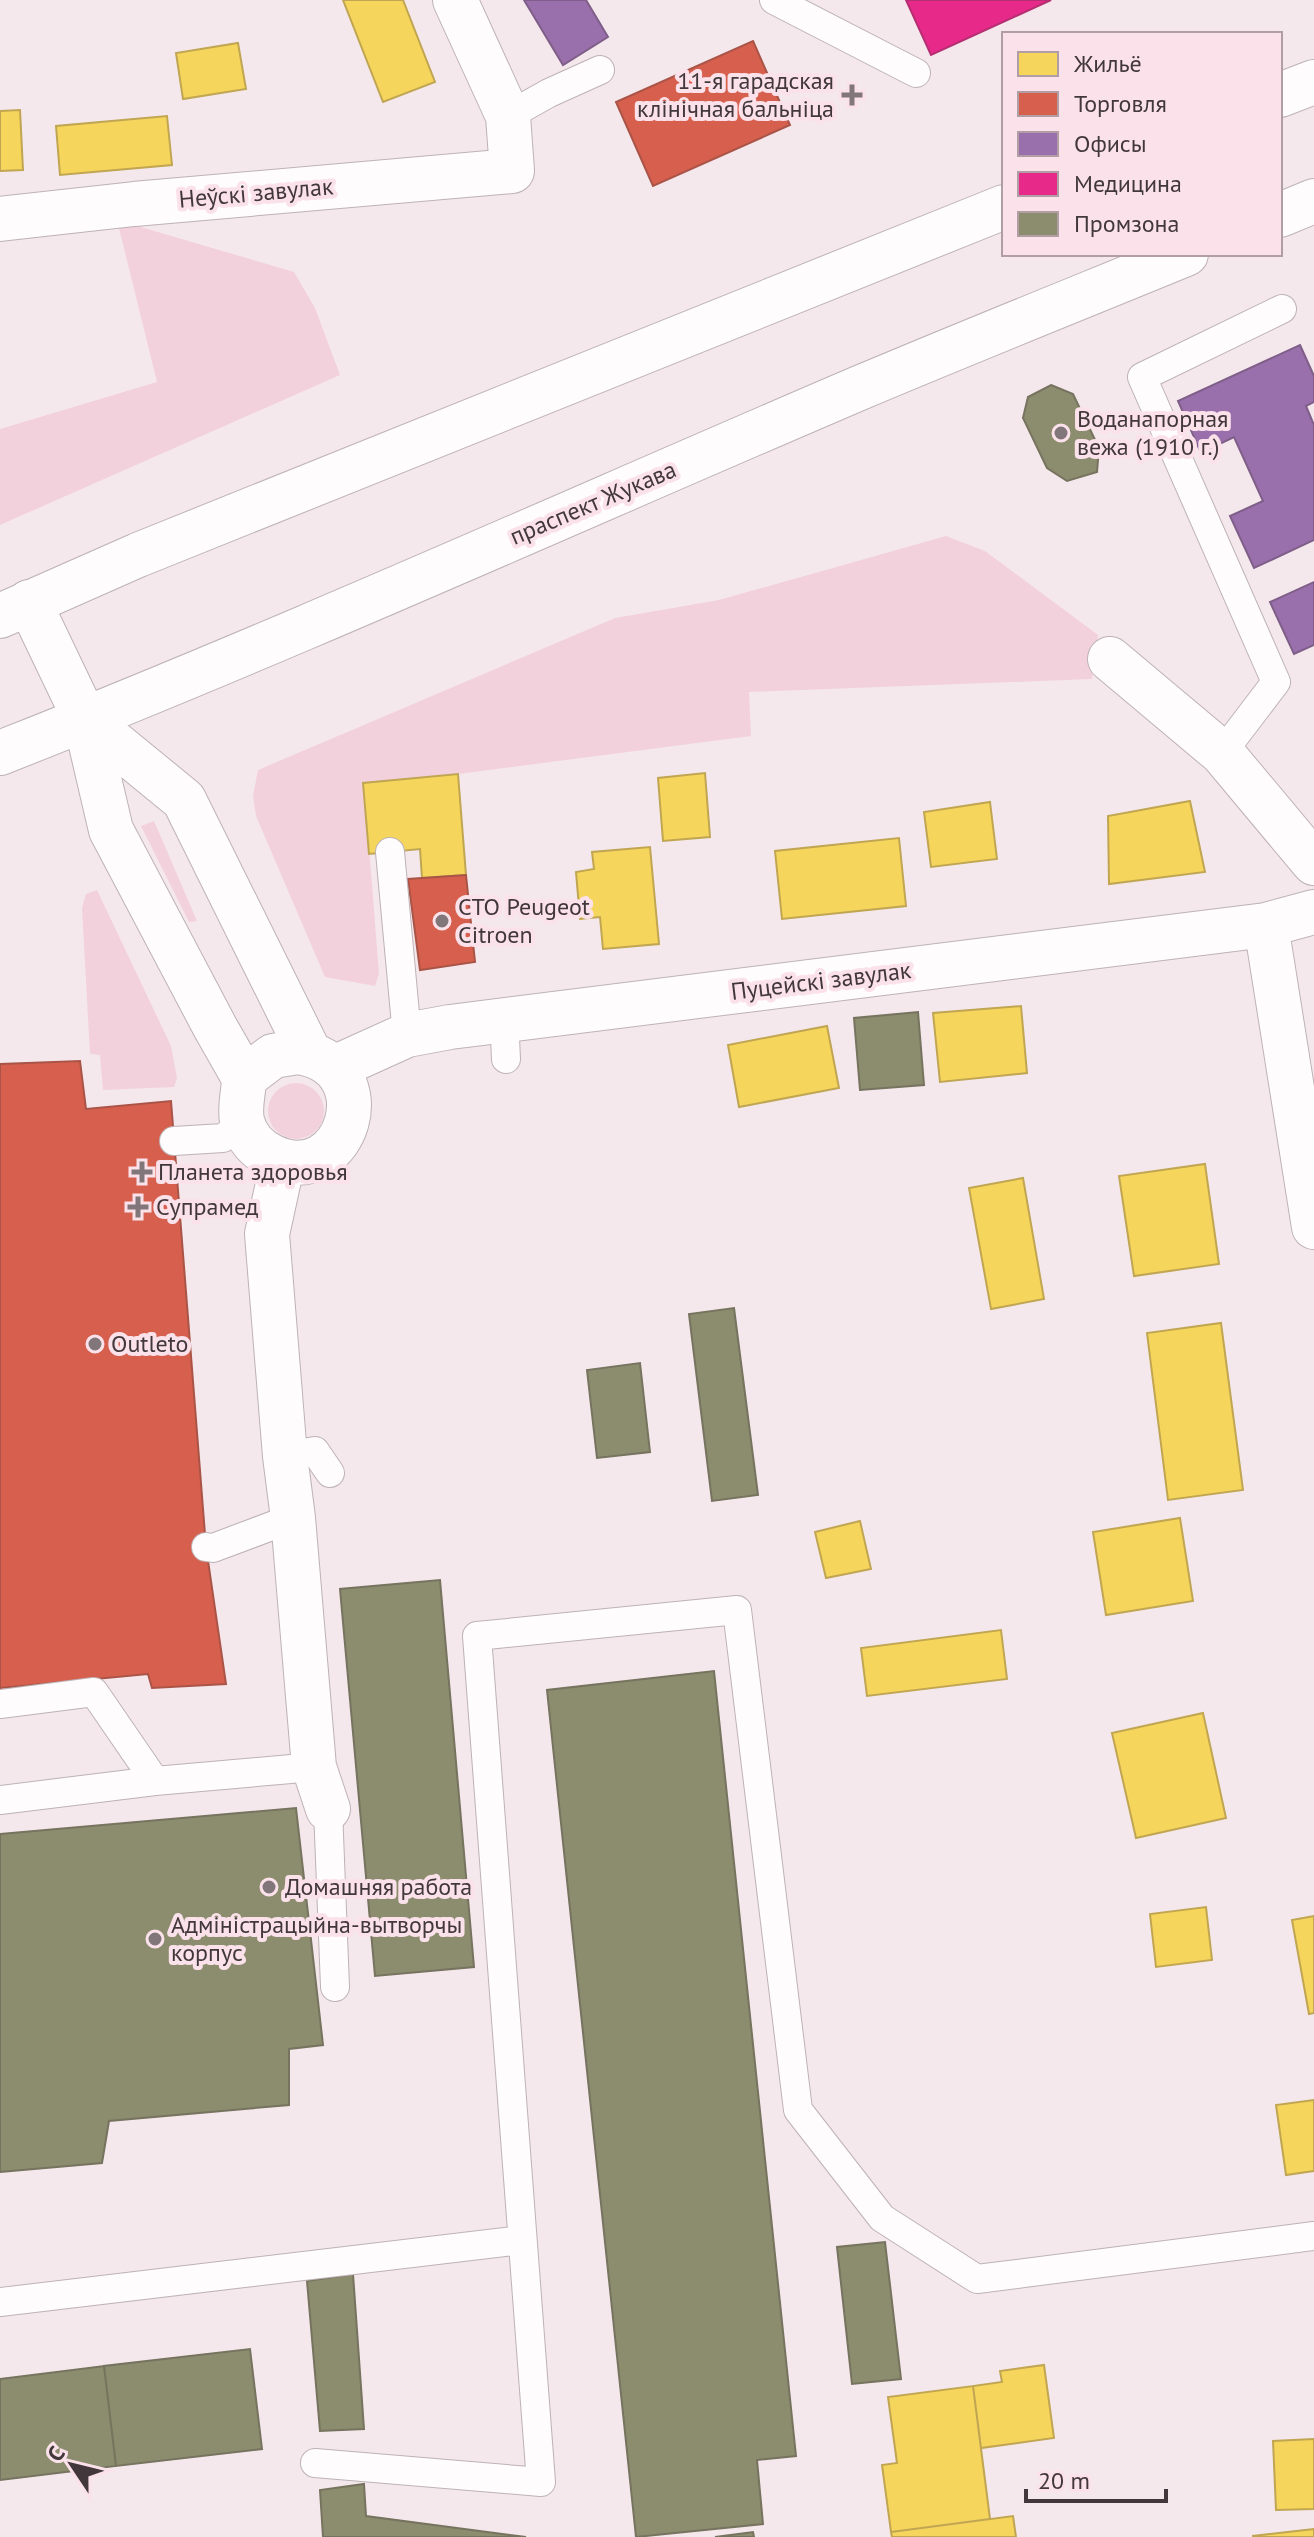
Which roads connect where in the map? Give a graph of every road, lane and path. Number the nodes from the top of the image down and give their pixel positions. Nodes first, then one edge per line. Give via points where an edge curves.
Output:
1 (455, 0) edge
2 (774, 0) edge
3 (600, 70) dead end
4 (916, 73) dead end
5 (1314, 82) edge
6 (1282, 94) edge
7 (508, 116) junction
8 (1314, 201) edge
9 (1002, 208) edge
10 (1282, 214) edge
11 (0, 219) edge
12 (1181, 256) edge
13 (1282, 309) dead end
14 (14, 609) edge
15 (1110, 659) dead end
16 (85, 719) junction
17 (0, 753) edge
18 (1222, 753) junction
19 (1306, 839) edge
20 (390, 852) dead end
21 (1314, 912) edge
22 (1266, 925) junction
23 (407, 1035) junction
24 (322, 1061) junction
25 (244, 1078) junction
26 (1306, 1115) edge
27 (243, 1123) junction
28 (174, 1141) dead end
29 (283, 1161) junction
30 (1314, 1227) edge
31 (285, 1456) junction
32 (330, 1473) dead end
33 (293, 1518) junction
34 (206, 1547) dead end
35 (0, 1704) edge
36 (314, 1767) junction
37 (155, 1781) junction
38 (0, 1800) edge
39 (328, 1809) joint
40 (335, 1987) dead end
41 (1314, 2236) edge
42 (522, 2240) junction
43 (0, 2302) edge
44 (315, 2463) dead end

1 - 7 street
2 - 4 lane
3 - 7 lane
5 - 6 street
7 - 11 street, Неўскі завулак via 512,171
8 - 10 street
9 - 14 street
12 - 16 street, праспект Жукава
13 - 18 lane via 1142,377 1276,682
14 - 16 street
15 - 18 street
16 - 17 street, праспект Жукава
16 - 24 street via 184,800
16 - 25 street via 111,830
18 - 19 street
20 - 23 lane
21 - 22 street, Пуцейскі завулак
22 - 23 street, Пуцейскі завулак via 507,1040
22 - 26 street
23 - 24 street, Пуцейскі завулак
24 - 25 street via 285,1053
24 - 29 street via 349,1092 349,1120 324,1154 297,1163
25 - 27 street
26 - 30 street
27 - 28 lane via 223,1138
27 - 29 street via 257,1147
29 - 31 street via 267,1234
31 - 32 lane via 315,1451
31 - 33 street
33 - 34 lane
33 - 36 street
35 - 37 lane via 94,1692
36 - 37 lane
36 - 39 street
37 - 38 lane
39 - 40 lane
41 - 42 lane via 977,2279 882,2218 798,2110 737,1610 477,1636
42 - 43 lane
42 - 44 lane via 541,2482

